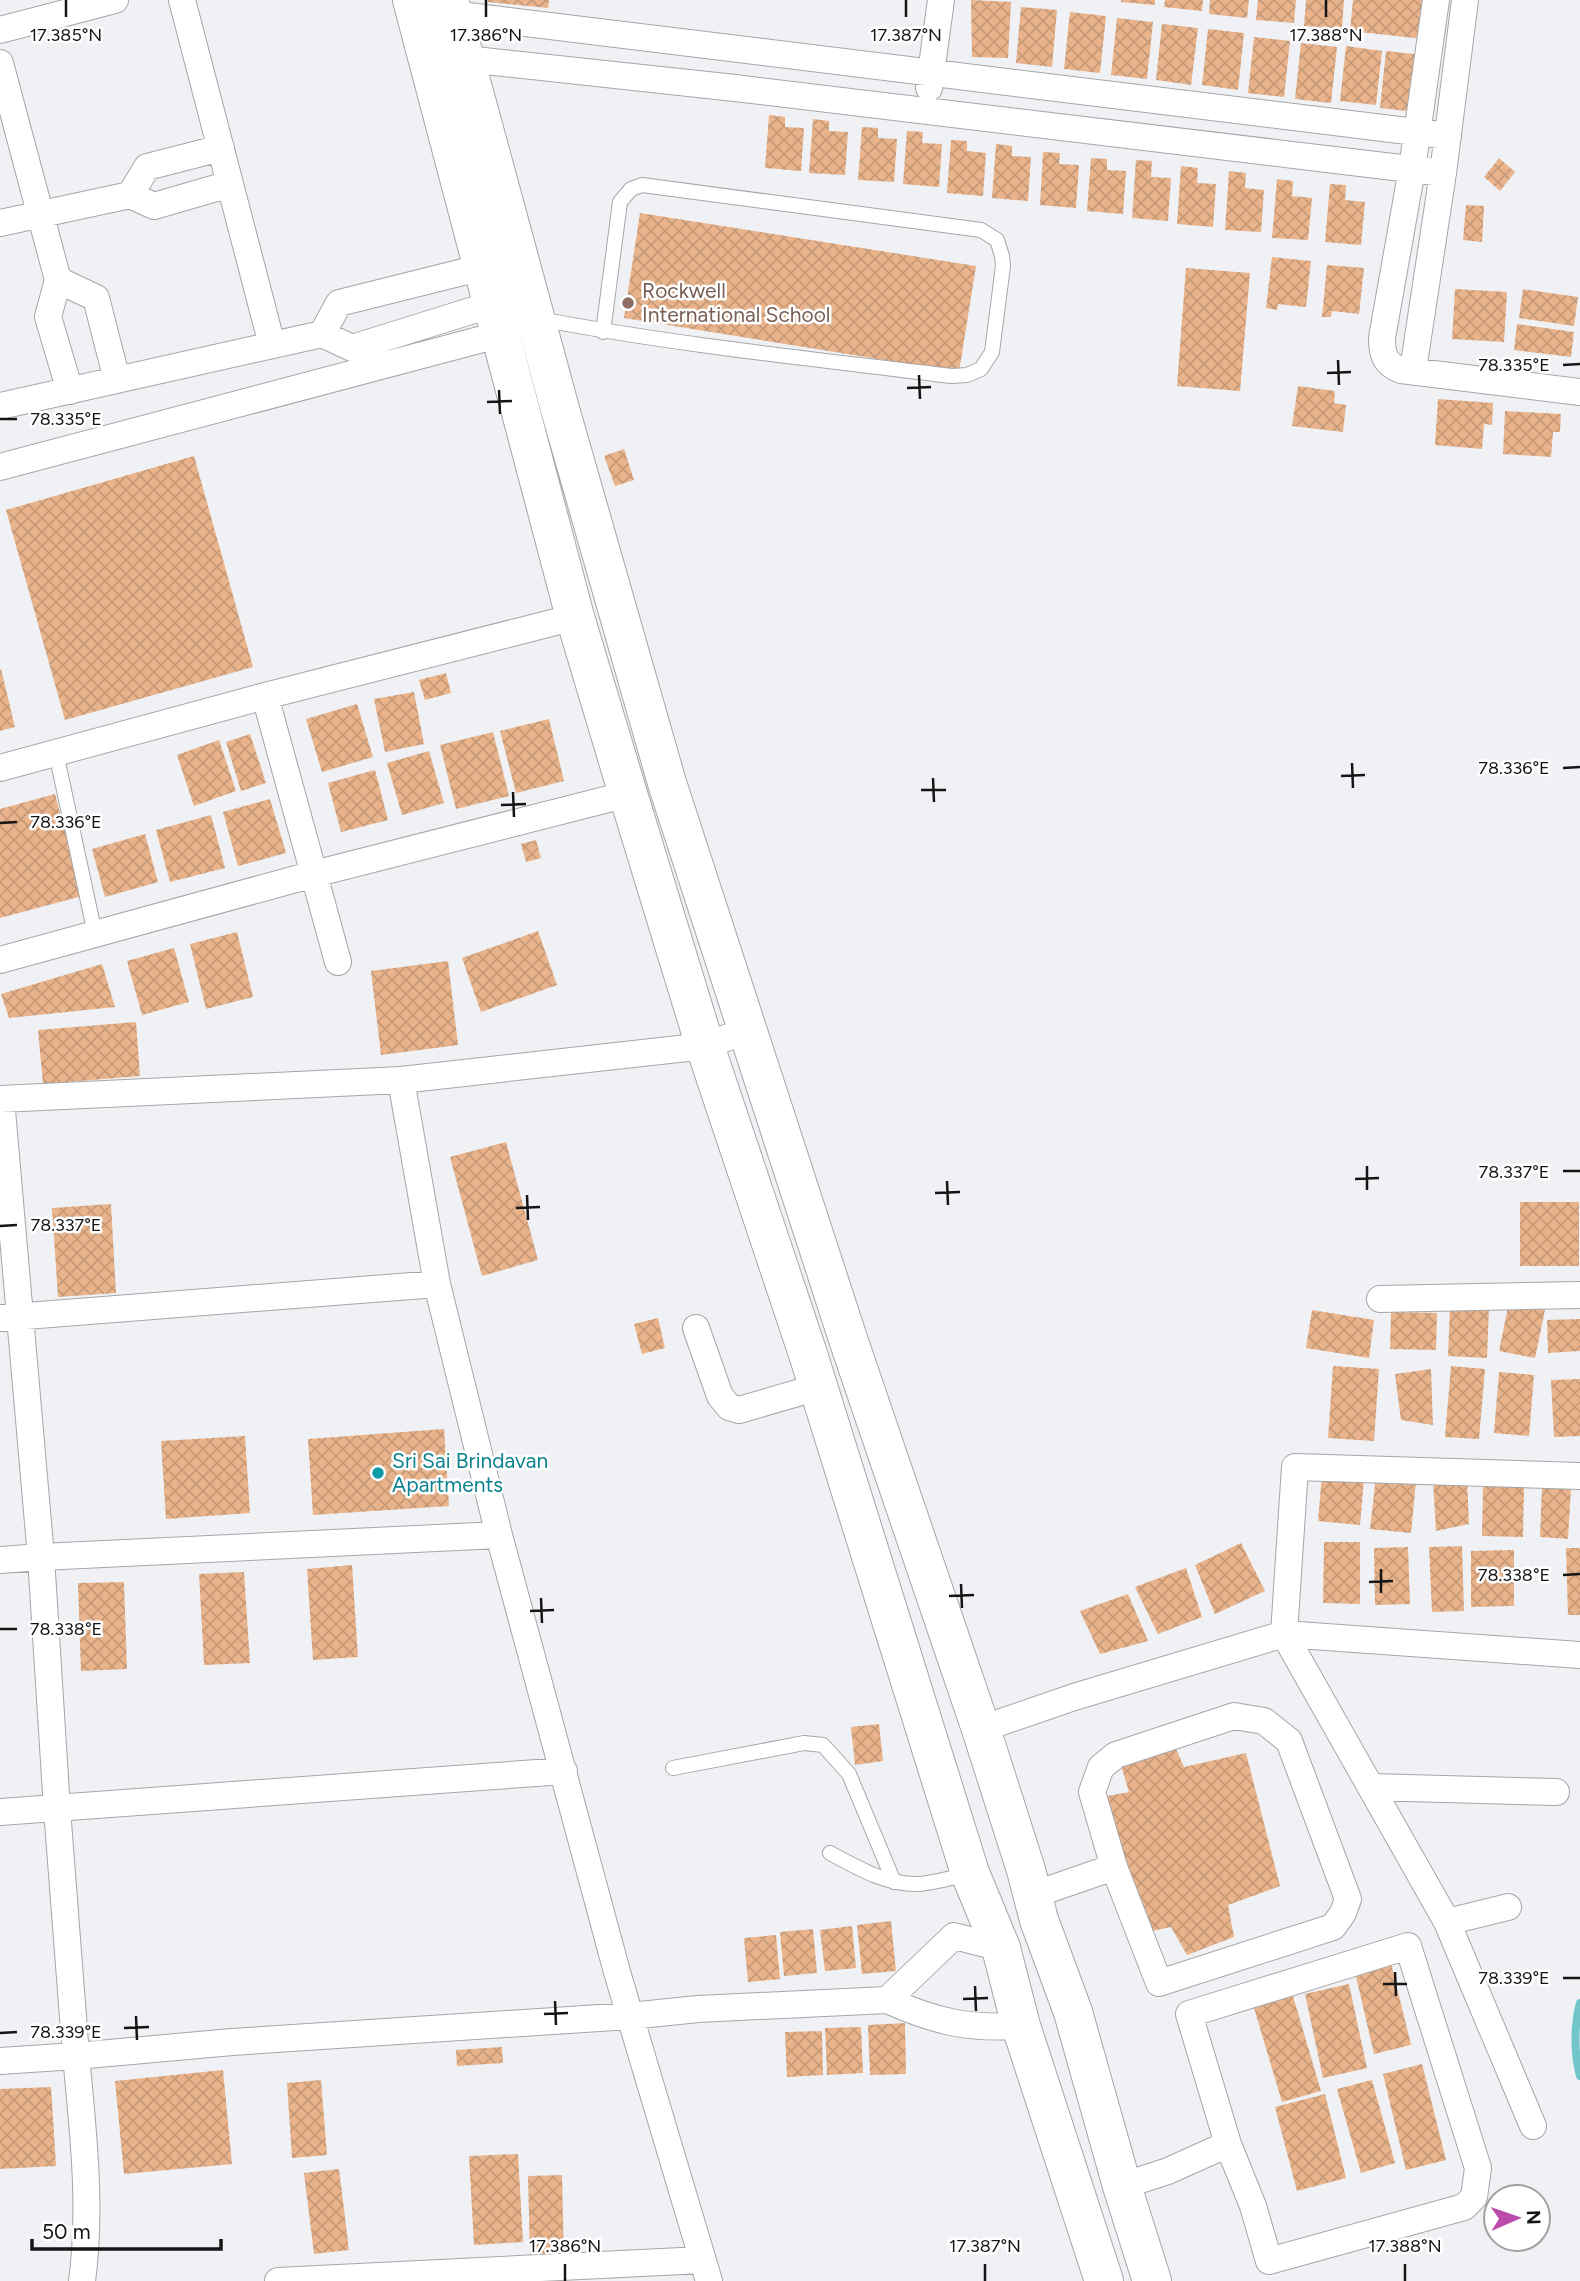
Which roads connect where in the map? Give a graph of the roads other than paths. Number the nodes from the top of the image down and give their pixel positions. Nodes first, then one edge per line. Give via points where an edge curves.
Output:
1 (115, 0) edge
2 (183, 0) edge
3 (412, 0) edge
4 (941, 0) edge
5 (1436, 0) edge
6 (1465, 0) edge
7 (451, 7) edge
8 (0, 30) edge
9 (740, 50) junction
10 (466, 59) junction
11 (0, 63) edge
12 (931, 73) junction
13 (735, 88) junction
14 (926, 111) junction
15 (1417, 132) junction
16 (1448, 135) junction
17 (221, 148) junction
18 (1412, 169) junction
19 (1443, 173) junction
20 (230, 184) junction
21 (130, 195) junction
22 (39, 214) junction
23 (0, 223) edge
24 (483, 267) junction
25 (58, 280) junction
26 (497, 318) junction
27 (537, 318) junction
28 (603, 332) junction
29 (322, 334) junction
30 (272, 345) junction
31 (1413, 370) junction
32 (117, 380) junction
33 (70, 391) junction
34 (1580, 393) edge
35 (0, 406) edge
36 (0, 467) edge
37 (575, 617) junction
38 (265, 696) junction
39 (56, 753) junction
40 (0, 768) edge
41 (628, 794) junction
42 (314, 874) junction
43 (95, 934) junction
44 (0, 960) edge
45 (338, 962) dead end
46 (747, 1030) junction
47 (705, 1046) junction
48 (401, 1080) junction
49 (0, 1099) edge
50 (437, 1284) junction
51 (1580, 1295) edge
52 (1380, 1299) dead end
53 (10, 1317) edge
54 (696, 1328) dead end
55 (818, 1387) junction
56 (874, 1414) junction
57 (831, 1428) junction
58 (1580, 1476) edge
59 (499, 1535) junction
60 (41, 1557) junction
61 (0, 1560) edge
62 (1284, 1634) junction
63 (1580, 1654) edge
64 (981, 1729) junction
65 (673, 1768) dead end
66 (564, 1771) junction
67 (1371, 1787) junction
68 (1556, 1792) dead end
69 (57, 1809) junction
70 (0, 1812) edge
71 (830, 1853) dead end
72 (1114, 1867) junction
73 (970, 1873) junction
74 (894, 1882) junction
75 (1033, 1895) junction
76 (1508, 1908) dead end
77 (1447, 1922) junction
78 (1001, 1948) junction
79 (887, 2000) junction
80 (629, 2016) junction
81 (1021, 2026) junction
82 (76, 2056) junction
83 (0, 2061) edge
84 (1533, 2126) dead end
85 (1228, 2144) junction
86 (1122, 2186) junction
87 (705, 2270) edge
88 (82, 2281) edge
89 (278, 2281) edge
90 (1104, 2281) edge
91 (1152, 2281) edge

1 - 8 street
2 - 17 street
3 - 24 main road
4 - 12 street
5 - 15 street
6 - 16 street
7 - 9 street
7 - 10 main road
9 - 12 street
9 - 13 street
10 - 13 street
10 - 27 main road
11 - 22 street
12 - 14 street
12 - 15 street
13 - 14 street
14 - 18 street
15 - 16 street
15 - 18 street
16 - 19 street
17 - 20 street
17 - 21 street via 147,167
18 - 19 street
18 - 31 street via 1382,354 1391,366
19 - 31 street
20 - 21 street via 154,206
20 - 30 street
21 - 22 street
22 - 23 street
22 - 25 street
24 - 26 main road
24 - 29 street via 339,303
25 - 32 street via 96,299
25 - 33 street via 48,317
26 - 29 street via 352,348
26 - 36 street via 494,336
26 - 37 main road
27 - 28 lane
27 - 46 main road via 663,770
28 - 28 lane via 620,202 631,189 642,185 981,230 997,240 1002,256 992,352 981,369 967,375
29 - 30 street
30 - 32 street
31 - 34 street
32 - 33 street
33 - 35 street
37 - 38 street
37 - 41 main road
38 - 39 street
38 - 42 street
39 - 40 street
39 - 43 lane
41 - 42 street
41 - 47 main road
42 - 43 street
42 - 45 street
43 - 44 street
46 - 47 street
46 - 56 main road
47 - 48 street
47 - 55 main road
48 - 49 street
48 - 50 street
49 - 53 street
50 - 53 street
50 - 59 street
51 - 52 street
53 - 60 street
54 - 55 street via 720,1396 729,1407 739,1410
55 - 57 main road
56 - 57 main road
56 - 64 main road
57 - 73 main road
58 - 62 street via 1295,1467
59 - 60 street
59 - 66 street
60 - 61 street
60 - 69 street
62 - 63 street
62 - 64 street
62 - 67 street
64 - 75 main road
65 - 74 lane via 804,1743 823,1745 849,1773
66 - 69 street
66 - 80 street
67 - 68 street
67 - 77 street
69 - 70 street
69 - 82 street
71 - 74 lane
72 - 72 street via 1092,1792 1101,1767 1116,1755 1234,1716 1264,1721 1289,1741 1348,1899 1334,1927 1159,1983
72 - 75 street
73 - 74 lane via 920,1884
73 - 78 main road
75 - 86 main road via 1073,2012
76 - 77 street
77 - 84 street
78 - 79 street via 954,1936
78 - 81 main road
79 - 80 street
79 - 81 street via 922,2016 960,2024
80 - 82 street
80 - 87 street
81 - 90 main road
82 - 83 street
82 - 88 street via 84,2142 86,2254
85 - 85 street via 1269,2261 1464,2207 1474,2197 1478,2168 1408,1946 1189,2014
85 - 86 street
86 - 91 main road
87 - 89 street

